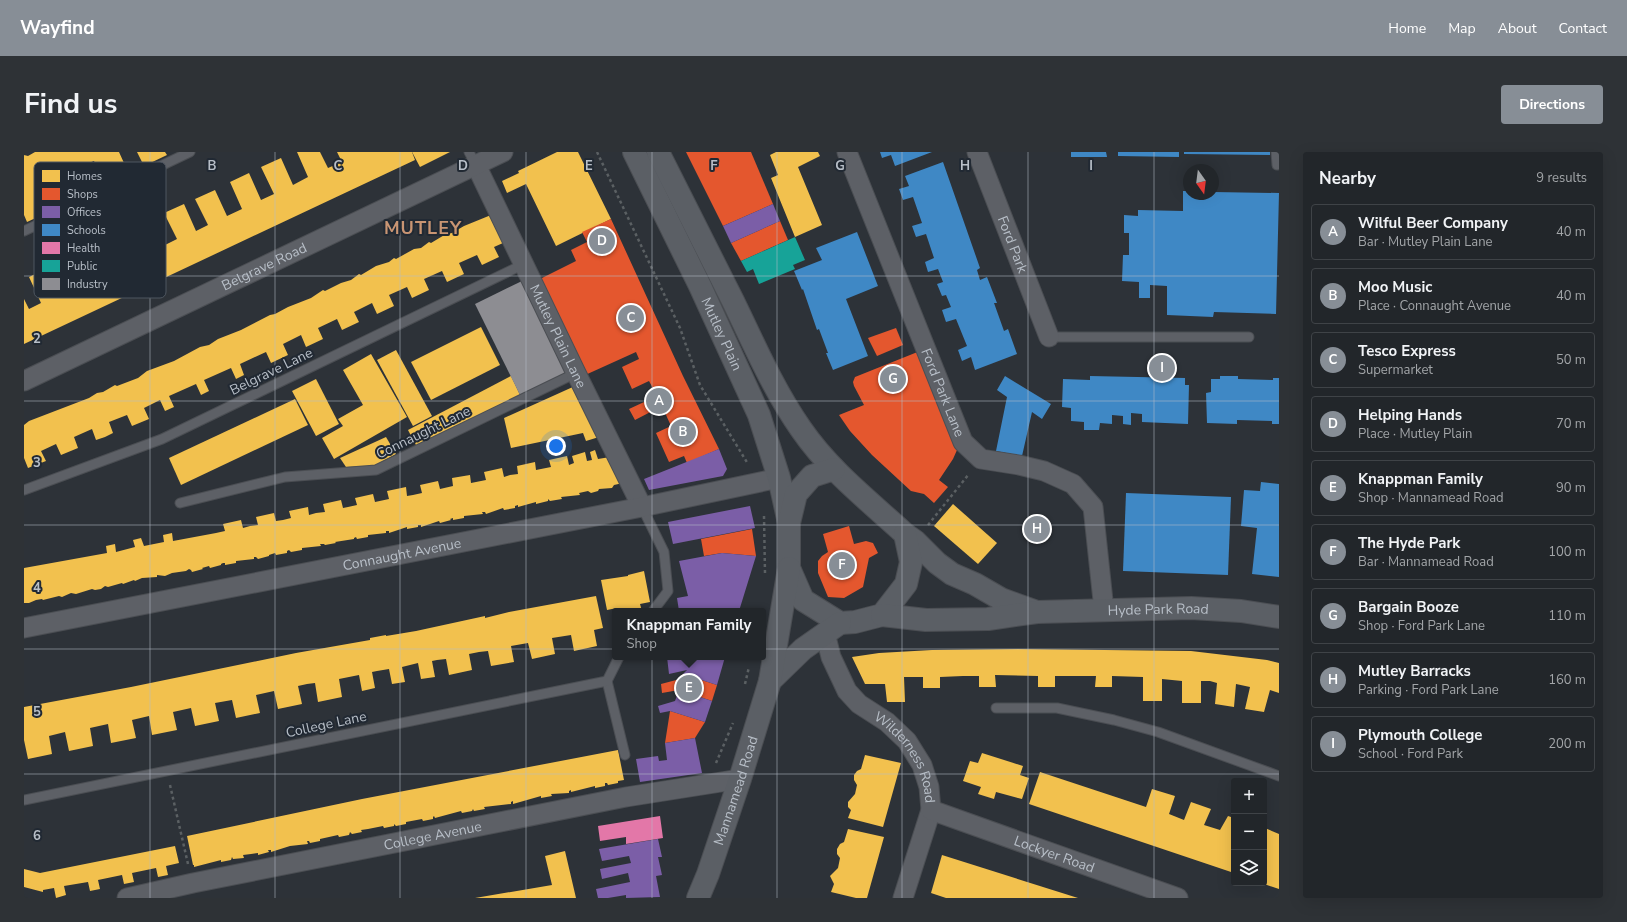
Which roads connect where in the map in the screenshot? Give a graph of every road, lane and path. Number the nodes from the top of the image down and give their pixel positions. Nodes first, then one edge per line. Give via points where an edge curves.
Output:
1 (190, 152) edge
2 (503, 152) edge
3 (597, 152) edge
4 (634, 152) edge
5 (658, 152) edge
6 (847, 152) edge
7 (977, 152) edge
8 (1276, 152) edge
9 (472, 158) edge
10 (166, 163) edge
11 (1276, 165) dead end
12 (34, 226) edge
13 (24, 231) edge
14 (524, 264) junction
15 (1049, 337) joint
16 (1249, 337) dead end
17 (576, 373) junction
18 (24, 381) edge
19 (981, 459) junction
20 (834, 469) junction
21 (779, 478) junction
22 (756, 484) junction
23 (24, 490) edge
24 (180, 503) dead end
25 (642, 507) junction
26 (789, 523) junction
27 (910, 537) junction
28 (789, 568) junction
29 (764, 580) dead end
30 (655, 608) edge
31 (1104, 610) junction
32 (1037, 612) junction
33 (882, 615) junction
34 (1279, 617) edge
35 (24, 628) edge
36 (832, 628) junction
37 (618, 660) edge
38 (749, 664) dead end
39 (607, 681) junction
40 (770, 681) junction
41 (744, 687) dead end
42 (996, 708) dead end
43 (736, 717) dead end
44 (625, 755) dead end
45 (167, 771) junction
46 (1279, 776) edge
47 (740, 779) junction
48 (707, 784) junction
49 (24, 800) edge
50 (932, 810) junction
51 (193, 883) junction
52 (127, 898) edge
53 (698, 898) edge
54 (903, 898) edge
55 (1178, 898) edge

1 - 10 lane
2 - 9 street, Belgrave Road
3 - 22 path via 680,328 700,385 749,466
4 - 21 main road, Mutley Plain via 700,286 759,415
5 - 20 main road, Mutley Plain via 773,383 801,430
6 - 19 street, Ford Park Lane via 962,442
7 - 15 street, Ford Park
8 - 11 lane
9 - 14 street, Mutley Plain Lane
9 - 18 street, Belgrave Road
12 - 13 lane
14 - 17 street, Mutley Plain Lane
14 - 23 lane, Belgrave Lane via 162,439
15 - 16 lane
17 - 24 lane, Connaught Lane via 376,470 285,477
17 - 25 street, Mutley Plain Lane
19 - 27 path
19 - 31 street via 1044,471 1073,484 1093,507
20 - 26 main road via 812,476 796,494
20 - 27 main road
21 - 22 street, Connaught Avenue
21 - 26 main road, Mutley Plain
22 - 25 street, Connaught Avenue
22 - 29 path via 763,504 766,558
25 - 30 lane via 664,552 668,591
25 - 35 street, Connaught Avenue
26 - 28 main road
27 - 32 main road, Hyde Park Road via 952,574 1001,599
27 - 33 main road via 911,562 906,584
28 - 36 main road via 803,600
28 - 40 main road, Mannamead Road
31 - 32 main road, Hyde Park Road
31 - 34 main road, Hyde Park Road via 1191,608 1241,611
32 - 33 main road, Hyde Park Road via 988,619 926,620
33 - 36 main road
36 - 40 main road, Mannamead Road via 803,649
36 - 50 street, Wilderness Road via 831,657 847,690 859,704 887,722 907,741 922,765 929,787
37 - 39 lane
38 - 41 path
39 - 44 lane
39 - 45 lane, College Lane
40 - 47 main road, Mannamead Road
42 - 46 lane via 1057,708 1114,720 1158,732
43 - 48 path
45 - 49 lane, College Lane
45 - 51 path
47 - 48 street, College Avenue
47 - 53 main road, Mannamead Road
48 - 51 street, College Avenue via 626,797
50 - 54 street, Wilderness Road
50 - 55 street, Lockyer Road
51 - 52 street, College Avenue

